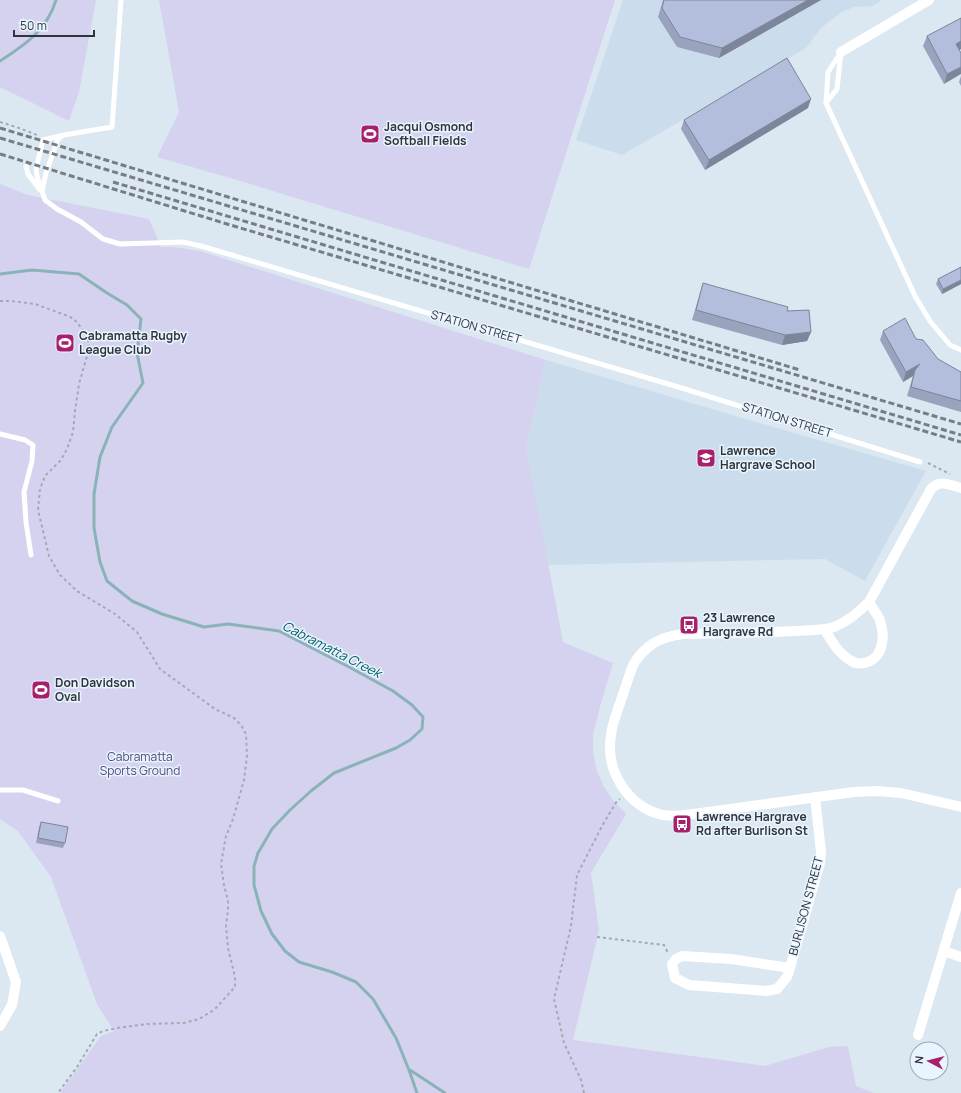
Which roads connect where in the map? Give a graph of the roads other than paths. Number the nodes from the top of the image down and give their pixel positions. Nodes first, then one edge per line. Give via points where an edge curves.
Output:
1 (121, 0) edge
2 (929, 0) edge
3 (841, 52) junction
4 (826, 103) junction
5 (64, 135) junction
6 (26, 166) dead end
7 (42, 192) junction
8 (961, 350) edge
9 (0, 434) edge
10 (920, 462) road end
11 (961, 488) edge
12 (31, 555) dead end
13 (869, 602) junction
14 (824, 629) junction
15 (0, 790) edge
16 (815, 797) junction
17 (58, 801) dead end
18 (961, 807) edge
19 (961, 893) edge
20 (0, 936) edge
21 (944, 951) junction
22 (961, 957) edge
23 (790, 968) junction
24 (0, 1026) edge
25 (918, 1035) dead end

1 - 5 lane via 112,127
2 - 3 street
3 - 4 lane via 828,72
3 - 4 lane via 838,89
4 - 8 lane via 915,296 930,321 950,346
5 - 7 lane via 58,139
5 - 7 lane via 43,140 36,170
6 - 7 lane, STATION STREET via 28,174
7 - 10 lane, STATION STREET via 46,200 57,209 104,239 120,244 183,242 201,246 678,386
9 - 12 lane via 25,440 33,445 32,461 24,492
11 - 13 street via 937,484 931,489
13 - 14 street via 846,622
13 - 14 street via 879,619 882,638 882,646 874,658 862,663 851,661 833,643
14 - 16 street via 683,634 658,640 646,648 633,665 611,735 610,755 620,785 646,809 656,813 686,816
15 - 17 lane via 23,790
16 - 18 street via 890,791
16 - 23 street, BURLISON STREET via 820,863
19 - 21 street
20 - 24 street via 16,982 12,1005
21 - 22 street
21 - 25 street
23 - 23 street, BURLISON STREET via 787,977 777,989 766,991 689,985 675,978 672,964 682,956 731,959

